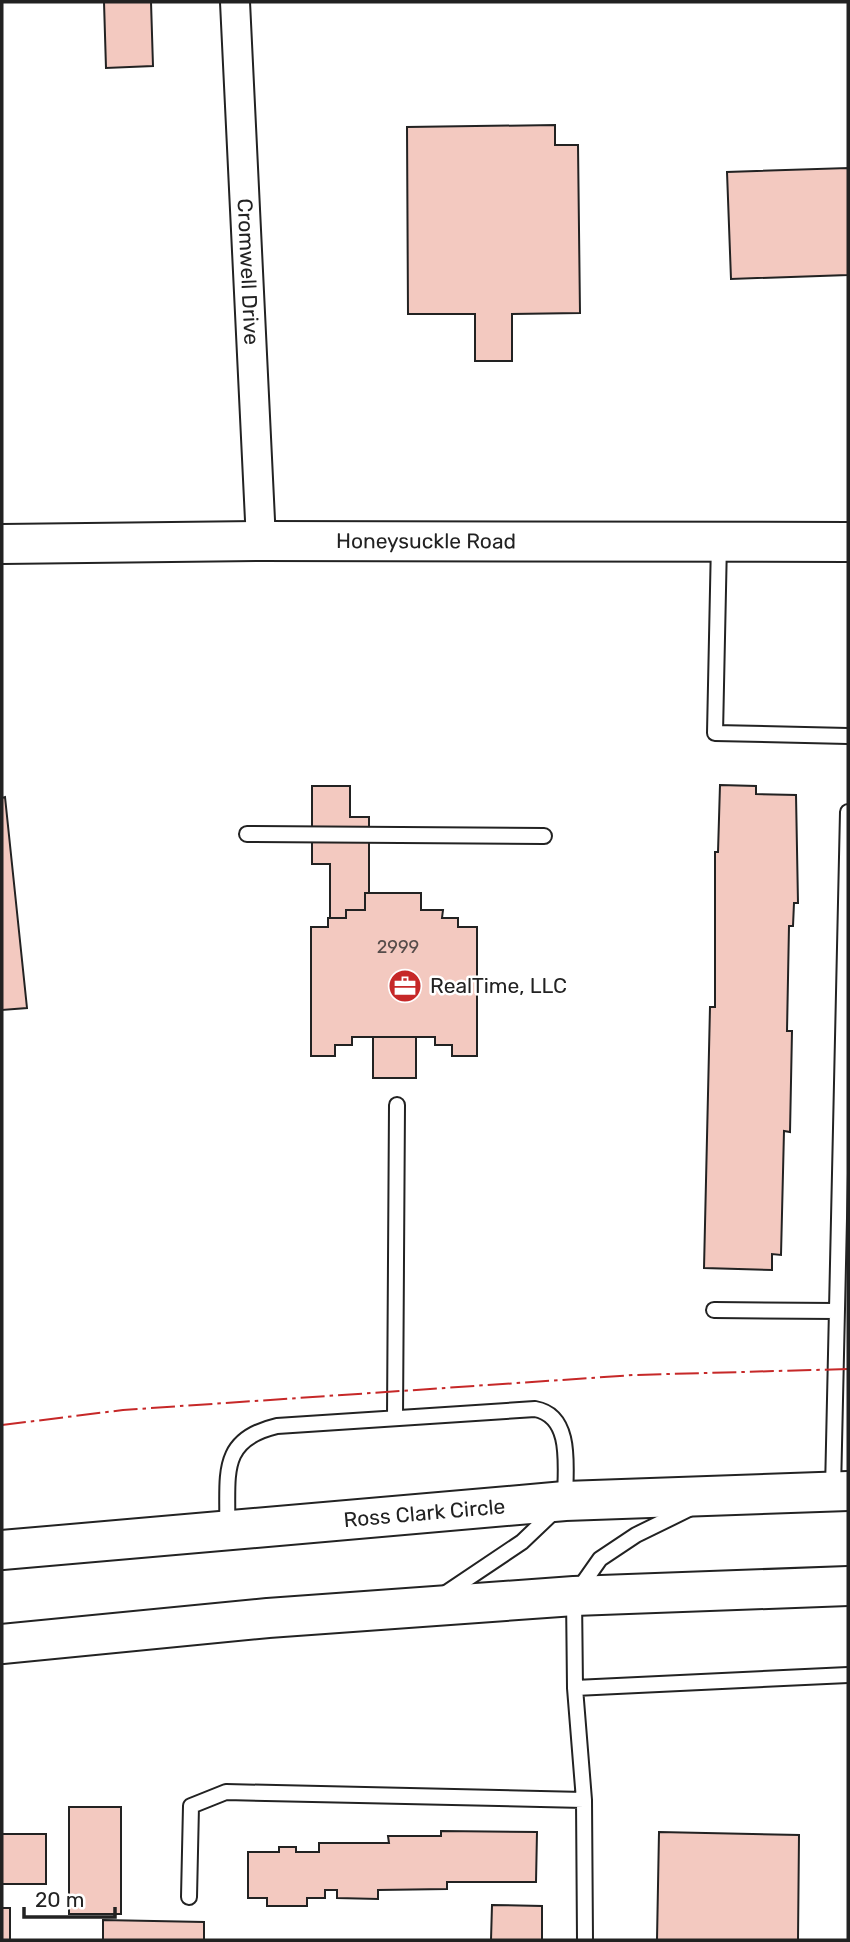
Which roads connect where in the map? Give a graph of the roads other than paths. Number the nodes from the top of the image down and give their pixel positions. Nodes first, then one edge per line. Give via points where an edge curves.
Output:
1 (235, 2) edge
2 (261, 541) junction
3 (719, 541) junction
4 (848, 542) edge
5 (2, 544) edge
6 (848, 736) edge
7 (848, 813) edge
8 (247, 835) dead end
9 (544, 836) dead end
10 (397, 1105) dead end
11 (714, 1310) dead end
12 (836, 1311) junction
13 (394, 1418) junction
14 (840, 1491) edge
15 (716, 1496) junction
16 (565, 1501) junction
17 (227, 1530) junction
18 (2, 1550) edge
19 (848, 1586) edge
20 (574, 1596) junction
21 (425, 1607) junction
22 (2, 1644) edge
23 (848, 1675) edge
24 (575, 1688) junction
25 (584, 1800) junction
26 (189, 1897) dead end
27 (585, 1940) edge

1 - 2 street, Cromwell Drive
2 - 3 main road, Honeysuckle Road
2 - 5 main road, Honeysuckle Road
3 - 4 main road, Honeysuckle Road
3 - 6 lane via 715,733
7 - 12 lane
8 - 9 lane
10 - 13 lane
11 - 12 lane
12 - 14 lane
13 - 16 lane via 535,1409 550,1412 560,1423
13 - 17 lane via 277,1426 239,1442 232,1454
14 - 15 main road, Ross Clark Circle
15 - 16 main road, Ross Clark Circle
15 - 20 lane via 636,1535 600,1559
16 - 17 main road, Ross Clark Circle
16 - 21 lane via 522,1542
17 - 18 main road, Ross Clark Circle
19 - 20 main road
20 - 21 main road
20 - 24 lane
21 - 22 main road
23 - 24 lane
24 - 25 lane
25 - 26 lane via 226,1792 191,1806
25 - 27 lane

